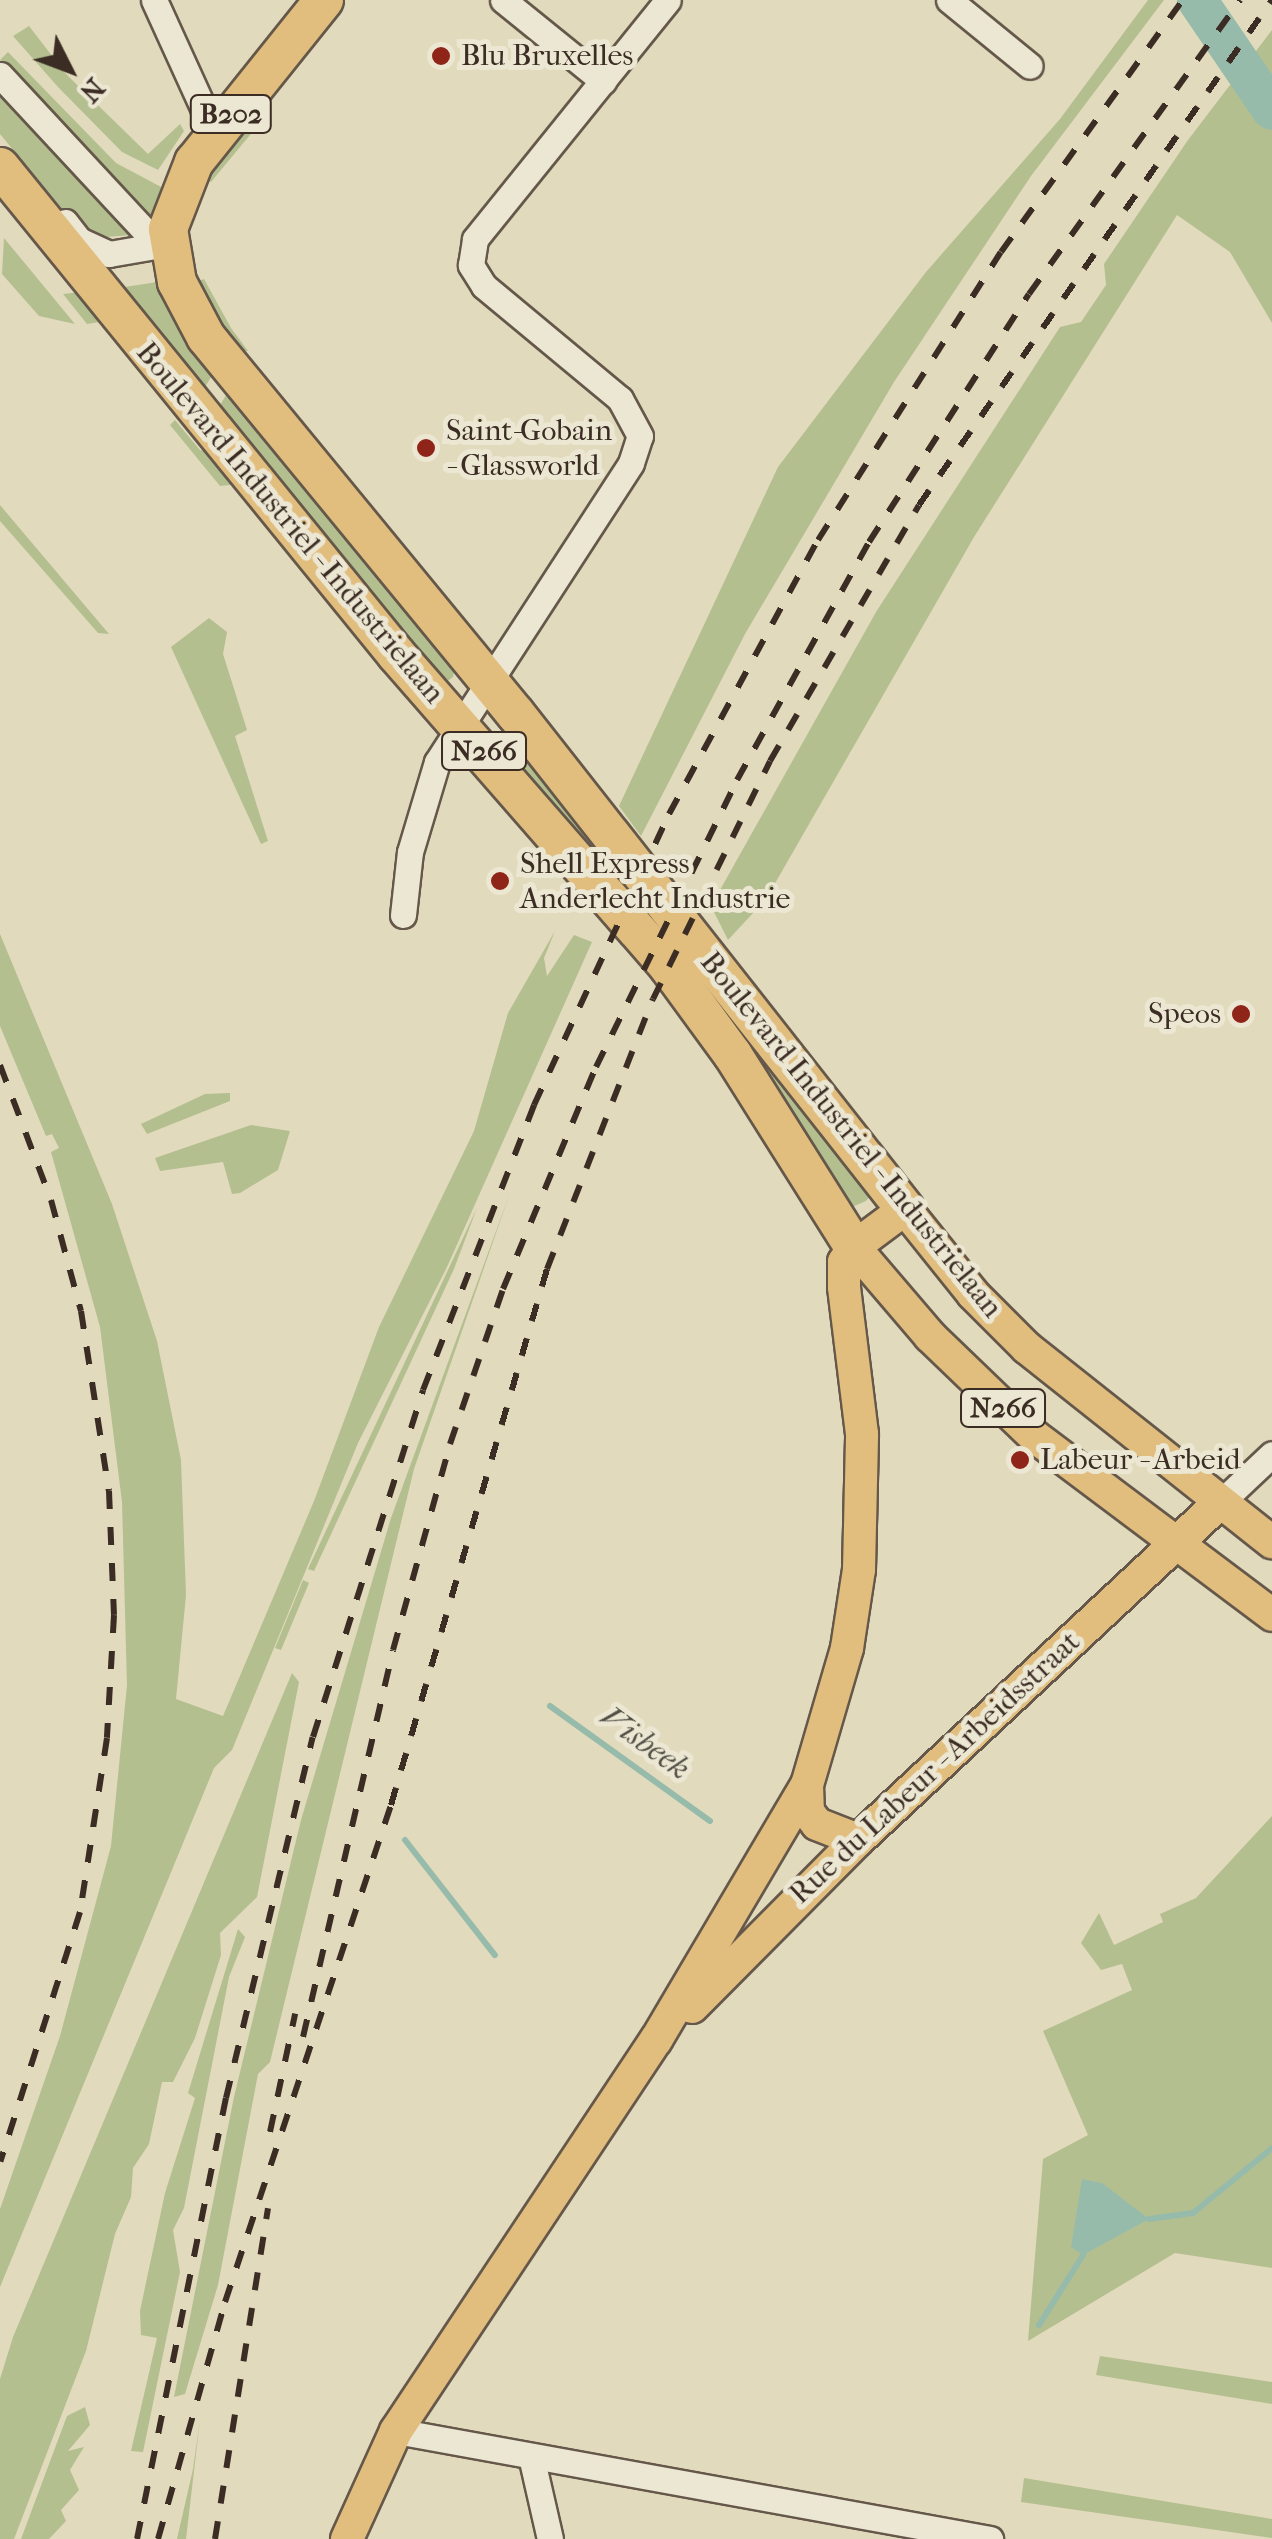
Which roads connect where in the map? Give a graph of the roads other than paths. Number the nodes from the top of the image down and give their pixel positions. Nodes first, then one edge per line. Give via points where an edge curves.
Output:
1 (154, 0) edge
2 (324, 0) edge
3 (503, 0) edge
4 (668, 0) edge
5 (949, 0) edge
6 (1030, 66) dead end
7 (0, 74) edge
8 (603, 81) junction
9 (215, 134) junction
10 (0, 156) edge
11 (0, 166) edge
12 (167, 244) junction
13 (490, 682) junction
14 (462, 725) junction
15 (403, 916) dead end
16 (905, 1209) junction
17 (854, 1247) junction
18 (1272, 1454) edge
19 (1220, 1502) junction
20 (1272, 1542) edge
21 (1175, 1544) junction
22 (1272, 1615) edge
23 (807, 1785) junction
24 (858, 1840) junction
25 (754, 1883) junction
26 (791, 1904) junction
27 (656, 2040) junction
28 (396, 2431) junction
29 (530, 2456) junction
30 (347, 2539) edge
31 (550, 2539) edge
32 (990, 2539) edge

1 - 9 street
2 - 9 highway, B202
3 - 8 street
4 - 8 street
5 - 6 street
7 - 12 street via 144,231
8 - 13 street via 474,239 471,265 484,286 620,398 638,424 637,450
9 - 12 highway, B202 via 180,189
10 - 12 street via 94,250 109,254
11 - 14 highway, Boulevard Industriel - Industrielaan / N266 via 84,278
12 - 13 highway, Boulevard Industriel - Industrielaan / N266 via 177,282 206,337
13 - 14 street
13 - 16 highway, Boulevard Industriel - Industrielaan / N266
14 - 15 street via 437,762 426,796 410,852
14 - 17 highway, Boulevard Industriel - Industrielaan / N266 via 668,966 734,1054
16 - 17 main road
16 - 19 main road, Boulevard Industriel - Industrielaan / N266 via 1027,1348
17 - 21 main road, Boulevard Industriel - Industrielaan / N266 via 983,1390
17 - 23 main road via 844,1262 844,1288 862,1434 859,1570 846,1648
18 - 19 street
19 - 20 main road, Boulevard Industriel - Industrielaan / N266
19 - 21 main road, Rue du Labeur - Arbeidsstraat
21 - 22 main road, Boulevard Industriel - Industrielaan / N266
21 - 24 main road, Rue du Labeur - Arbeidsstraat
23 - 24 main road via 808,1812 817,1824
23 - 25 main road
24 - 26 main road, Rue du Labeur - Arbeidsstraat
25 - 26 main road
25 - 27 main road
26 - 27 main road, Rue du Labeur - Arbeidsstraat
27 - 28 main road
28 - 29 street
28 - 30 main road
29 - 31 street
29 - 32 street

